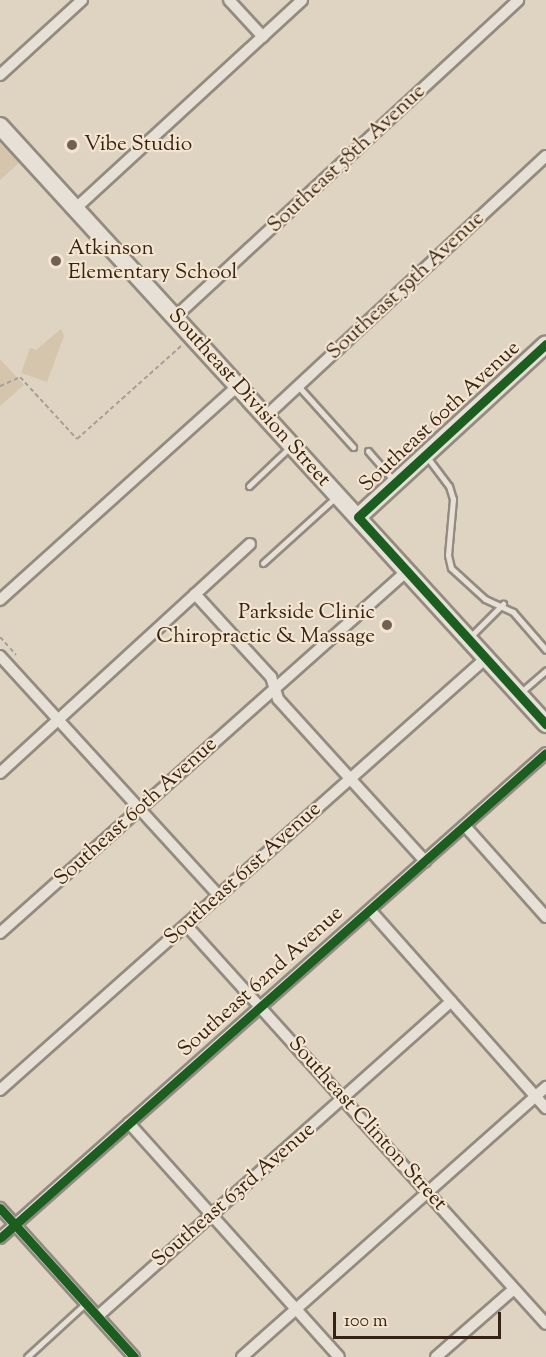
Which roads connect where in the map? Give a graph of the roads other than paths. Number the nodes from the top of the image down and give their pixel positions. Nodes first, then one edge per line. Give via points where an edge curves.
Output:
1 (82, 0) edge
2 (229, 0) edge
3 (302, 0) edge
4 (518, 0) edge
5 (263, 37) junction
6 (0, 75) edge
7 (0, 126) edge
8 (546, 156) edge
9 (76, 208) junction
10 (175, 317) junction
11 (544, 349) edge
12 (238, 386) junction
13 (299, 387) junction
14 (266, 416) junction
15 (292, 445) junction
16 (352, 447) dead end
17 (368, 451) dead end
18 (426, 456) junction
19 (396, 483) junction
20 (249, 486) dead end
21 (338, 495) junction
22 (358, 517) junction
23 (250, 543) dead end
24 (263, 563) dead end
25 (407, 571) junction
26 (195, 594) junction
27 (0, 600) edge
28 (503, 604) junction
29 (468, 639) junction
30 (546, 650) edge
31 (0, 656) edge
32 (486, 658) junction
33 (546, 670) edge
34 (275, 689) junction
35 (519, 694) junction
36 (59, 721) junction
37 (546, 724) edge
38 (545, 757) edge
39 (0, 773) edge
40 (350, 778) junction
41 (140, 809) junction
42 (465, 825) junction
43 (424, 861) junction
44 (219, 896) junction
45 (370, 910) junction
46 (546, 917) edge
47 (186, 925) junction
48 (0, 933) edge
49 (451, 1001) junction
50 (261, 1007) junction
51 (546, 1087) edge
52 (0, 1090) edge
53 (535, 1096) junction
54 (344, 1098) junction
55 (546, 1108) edge
56 (129, 1124) junction
57 (428, 1192) junction
58 (0, 1208) edge
59 (211, 1215) junction
60 (15, 1225) junction
61 (0, 1238) edge
62 (514, 1289) junction
63 (86, 1302) junction
64 (296, 1309) junction
65 (98, 1316) junction
66 (546, 1324) edge
67 (27, 1357) edge
68 (134, 1357) edge
69 (242, 1357) edge
70 (339, 1357) edge
71 (436, 1357) edge

1 - 6 street
2 - 5 street
3 - 5 street
4 - 10 street, Southeast 58th Avenue
5 - 9 street
7 - 9 main road, Southeast Division Street
8 - 13 street, Southeast 59th Avenue
9 - 10 main road, Southeast Division Street
10 - 12 main road, Southeast Division Street
11 - 18 main road, Southeast 60th Avenue
12 - 14 main road, Southeast Division Street
12 - 27 street
13 - 14 street, Southeast 59th Avenue
13 - 16 lane
14 - 15 main road, Southeast Division Street
15 - 20 lane
15 - 21 main road, Southeast Division Street
17 - 19 lane
18 - 19 main road, Southeast 60th Avenue
18 - 28 lane via 449,486 453,499 447,555 451,568 485,599
19 - 22 main road, Southeast 60th Avenue
21 - 22 main road, Southeast Division Street
21 - 24 lane
22 - 25 main road, Southeast Division Street
23 - 26 street
25 - 29 main road, Southeast Division Street
25 - 34 street, Southeast 60th Avenue
26 - 34 street via 271,677
26 - 36 street
28 - 29 lane
28 - 30 lane
29 - 32 main road, Southeast Division Street
31 - 36 street
32 - 35 main road, Southeast Division Street
32 - 40 street, Southeast 61st Avenue
33 - 35 lane
34 - 40 street via 278,699
34 - 41 street, Southeast 60th Avenue
35 - 37 main road, Southeast Division Street
36 - 39 street
36 - 41 street
38 - 42 street, Southeast 62nd Avenue
40 - 43 street
40 - 44 street, Southeast 61st Avenue
41 - 44 street
41 - 48 street, Southeast 60th Avenue
42 - 43 street, Southeast 62nd Avenue
42 - 46 street
43 - 45 street, Southeast 62nd Avenue
44 - 47 street, Southeast 61st Avenue
45 - 49 street
45 - 50 street, Southeast 62nd Avenue
47 - 50 street, Southeast Clinton Street
47 - 52 street, Southeast 61st Avenue
49 - 53 street
49 - 54 street, Southeast 63rd Avenue
50 - 54 street, Southeast Clinton Street
50 - 56 street, Southeast 62nd Avenue
51 - 53 street
53 - 55 street
53 - 57 street
54 - 57 street, Southeast Clinton Street
54 - 59 street, Southeast 63rd Avenue
56 - 59 street
56 - 60 street, Southeast 62nd Avenue
57 - 62 street, Southeast Clinton Street
57 - 64 street
58 - 60 street
59 - 64 street
59 - 65 street, Southeast 63rd Avenue
60 - 61 street, Southeast 62nd Avenue
60 - 63 street
62 - 66 street, Southeast Clinton Street
62 - 71 street
63 - 65 street
63 - 67 lane
64 - 69 street
64 - 70 street
65 - 68 street

